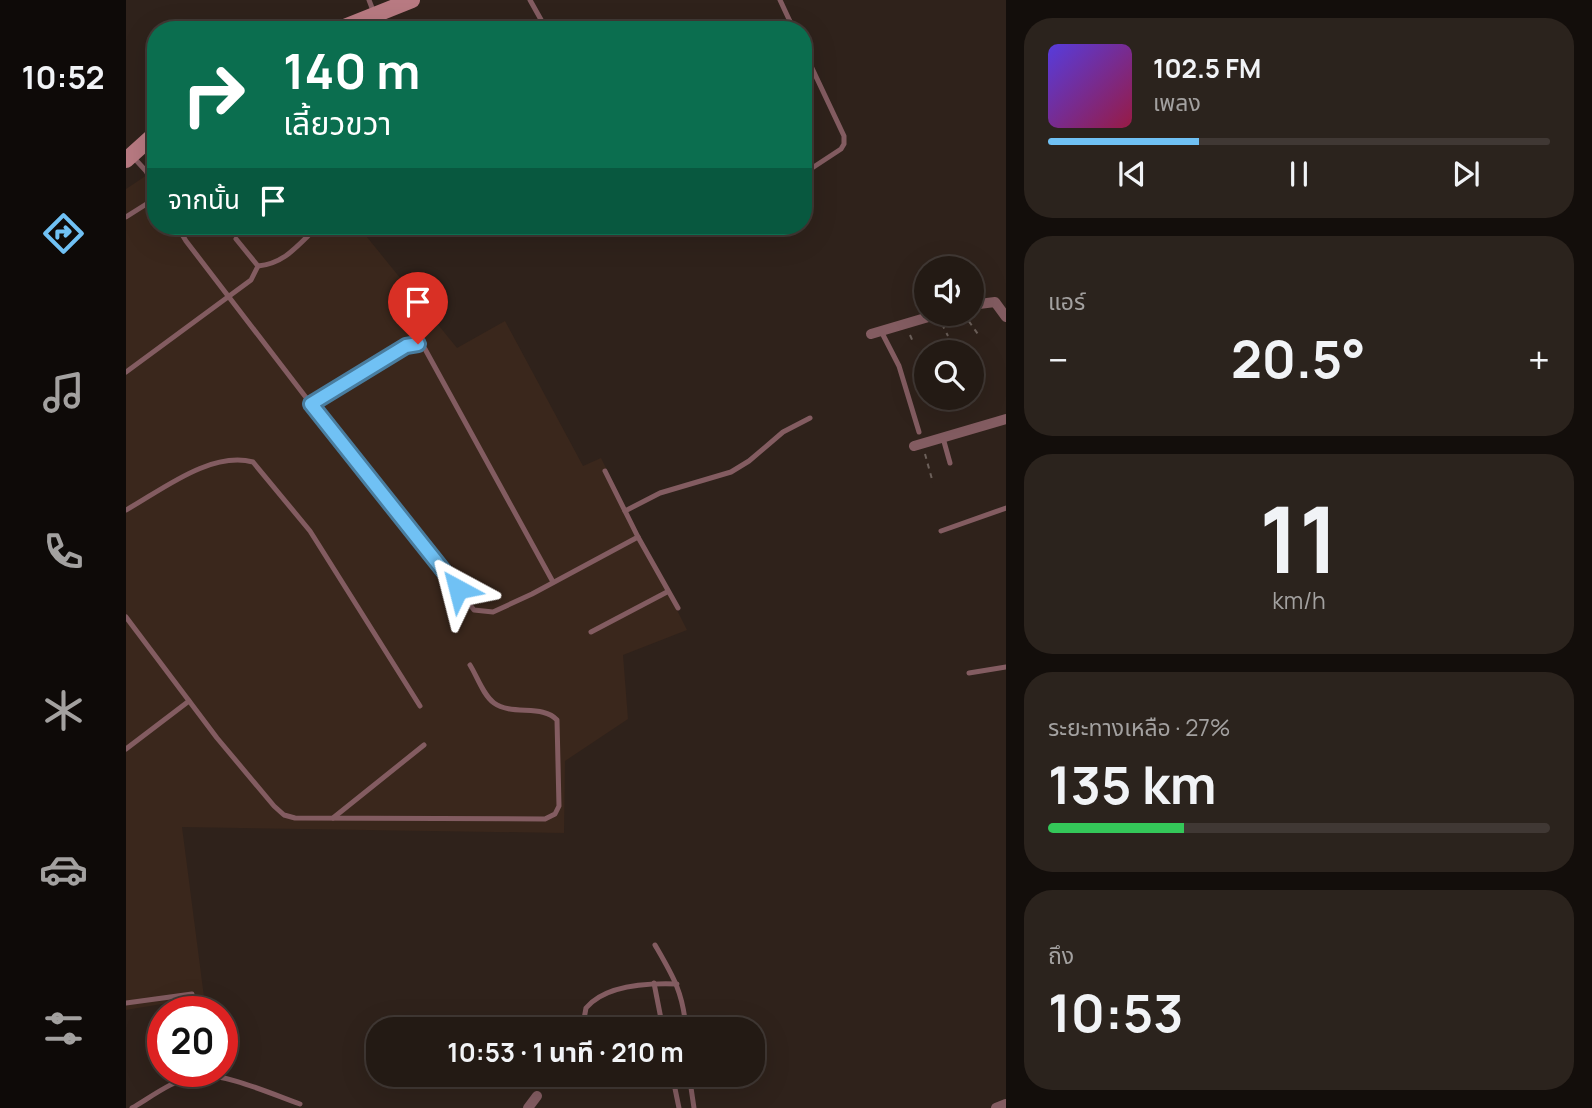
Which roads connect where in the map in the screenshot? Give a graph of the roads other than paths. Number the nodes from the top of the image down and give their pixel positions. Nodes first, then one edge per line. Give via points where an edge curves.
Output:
1 (412, 0) edge
2 (530, 0) edge
3 (780, 0) edge
4 (372, 7) edge
5 (351, 21) edge
6 (542, 21) edge
7 (790, 21) edge
8 (812, 68) edge
9 (147, 141) edge
10 (129, 158) edge
11 (812, 168) edge
12 (147, 173) edge
13 (147, 204) edge
14 (126, 217) edge
15 (184, 235) edge
16 (309, 235) edge
17 (236, 239) dead end
18 (258, 266) junction
19 (229, 296) junction
20 (984, 303) edge
21 (1006, 317) edge
22 (914, 321) edge
23 (876, 332) joint
24 (126, 372) edge
25 (311, 404) junction
26 (810, 418) dead end
27 (1006, 419) edge
28 (919, 432) dead end
29 (943, 438) junction
30 (918, 445) road end
31 (950, 463) dead end
32 (606, 471) dead end
33 (1006, 508) edge
34 (126, 510) edge
35 (625, 511) junction
36 (941, 531) dead end
37 (638, 537) junction
38 (553, 582) junction
39 (667, 592) junction
40 (678, 608) dead end
41 (126, 617) edge
42 (591, 632) dead end
43 (470, 665) dead end
44 (1006, 667) edge
45 (969, 673) dead end
46 (190, 701) junction
47 (419, 706) dead end
48 (424, 745) dead end
49 (126, 749) edge
50 (332, 818) junction
51 (655, 945) dead end
52 (654, 983) junction
53 (677, 984) junction
54 (192, 994) dead end
55 (126, 1003) edge
56 (584, 1017) edge
57 (661, 1017) edge
58 (684, 1017) edge
59 (675, 1087) edge
60 (691, 1087) edge
61 (537, 1096) dead end
62 (300, 1104) dead end
63 (1006, 1104) edge
64 (132, 1108) edge
65 (528, 1108) edge
66 (679, 1108) edge
67 (694, 1108) edge
68 (996, 1108) edge

1 - 4 street
2 - 6 lane
3 - 7 lane
4 - 5 street
8 - 11 lane via 844,144
9 - 10 street
10 - 12 lane
13 - 14 lane
15 - 19 lane
16 - 18 lane via 288,256
17 - 18 lane
18 - 19 lane via 251,281
19 - 24 lane
19 - 25 lane
20 - 21 street via 995,302
22 - 23 street
23 - 28 lane via 899,366
25 - 38 lane via 474,610 493,612
25 - 38 lane via 406,346 418,344 425,349
26 - 35 lane via 783,432 731,472 660,493
27 - 29 street
29 - 30 street
29 - 31 lane
32 - 35 lane
33 - 36 lane
34 - 47 lane via 211,464 253,462 310,531
35 - 37 lane
37 - 38 lane
37 - 39 lane
39 - 40 lane
39 - 42 lane
41 - 46 lane
43 - 50 lane via 494,702 557,720 559,806 555,814 545,819
44 - 45 lane
46 - 49 lane
46 - 50 lane via 284,816
48 - 50 lane
51 - 53 lane
52 - 53 lane
52 - 56 lane via 613,991 590,1002
52 - 57 lane
53 - 58 lane
54 - 55 lane
59 - 66 lane
60 - 67 lane
61 - 65 street
62 - 64 lane via 224,1078 197,1076
63 - 68 street

